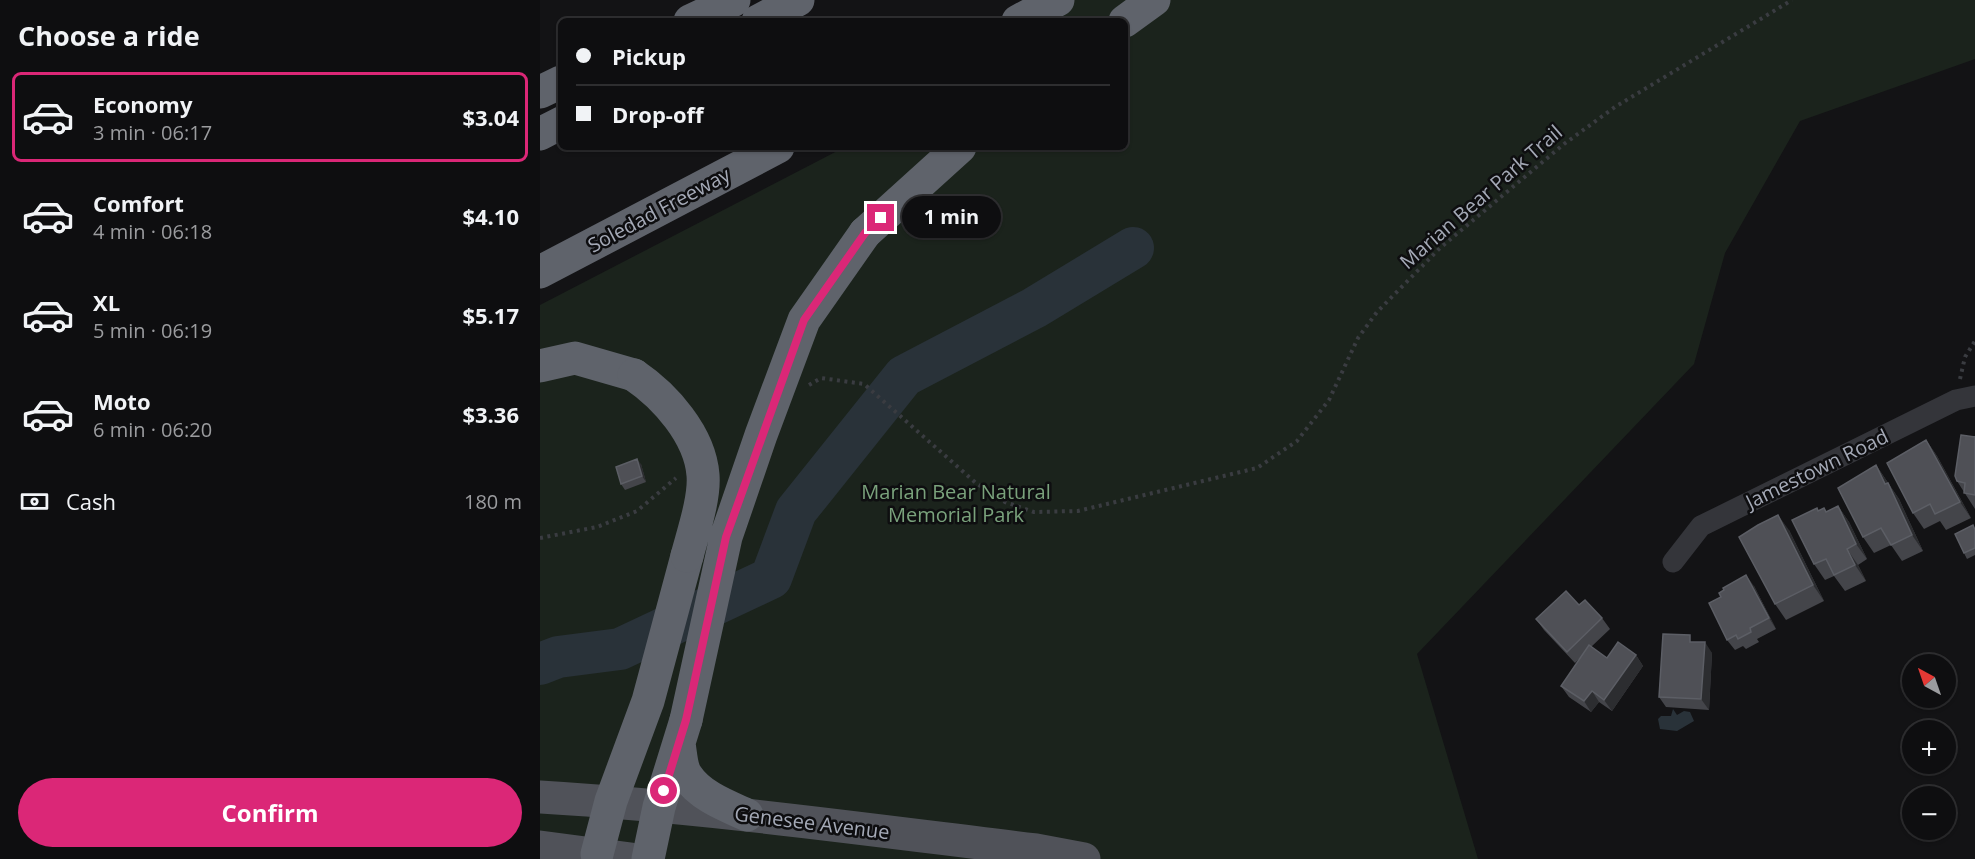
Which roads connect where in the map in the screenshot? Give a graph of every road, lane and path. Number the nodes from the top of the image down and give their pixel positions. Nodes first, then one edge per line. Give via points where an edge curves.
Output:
1 (734, 0) edge
2 (798, 0) edge
3 (1058, 0) edge
4 (1154, 0) edge
5 (1792, 0) edge
6 (696, 18) edge
7 (764, 18) edge
8 (1024, 18) edge
9 (1128, 19) edge
10 (558, 83) edge
11 (540, 92) edge
12 (558, 125) edge
13 (540, 134) edge
14 (772, 150) edge
15 (957, 150) edge
16 (540, 272) edge
17 (1975, 341) edge
18 (540, 366) edge
19 (864, 384) dead end
20 (1966, 398) edge
21 (1673, 562) dead end
22 (682, 732) junction
23 (540, 797) edge
24 (611, 801) junction
25 (659, 807) junction
26 (747, 815) junction
27 (540, 847) edge
28 (597, 854) junction
29 (630, 859) edge
30 (648, 859) edge
31 (1084, 859) edge

1 - 6 highway
2 - 7 highway
3 - 8 highway
4 - 9 highway
5 - 19 path, Marian Bear Park Trail via 1606,113 1440,248 1377,312 1358,338 1329,400 1297,441 1257,468 1078,511 1034,512 1005,502 976,483
10 - 11 highway
12 - 13 highway
14 - 16 highway, Soledad Freeway
15 - 22 highway, bridge via 865,233 804,320 726,537
17 - 20 path via 1965,357
18 - 24 highway, bridge via 575,358 634,375 653,388 689,431 703,475 696,524 648,701
20 - 21 street, Jamestown Road via 1701,526
22 - 25 highway
22 - 26 highway via 686,776 713,799
23 - 24 main road, Genesee Avenue
24 - 25 main road, Genesee Avenue
24 - 28 highway
25 - 26 main road, Genesee Avenue
25 - 30 highway
26 - 31 main road, Genesee Avenue
27 - 28 main road
28 - 29 main road

